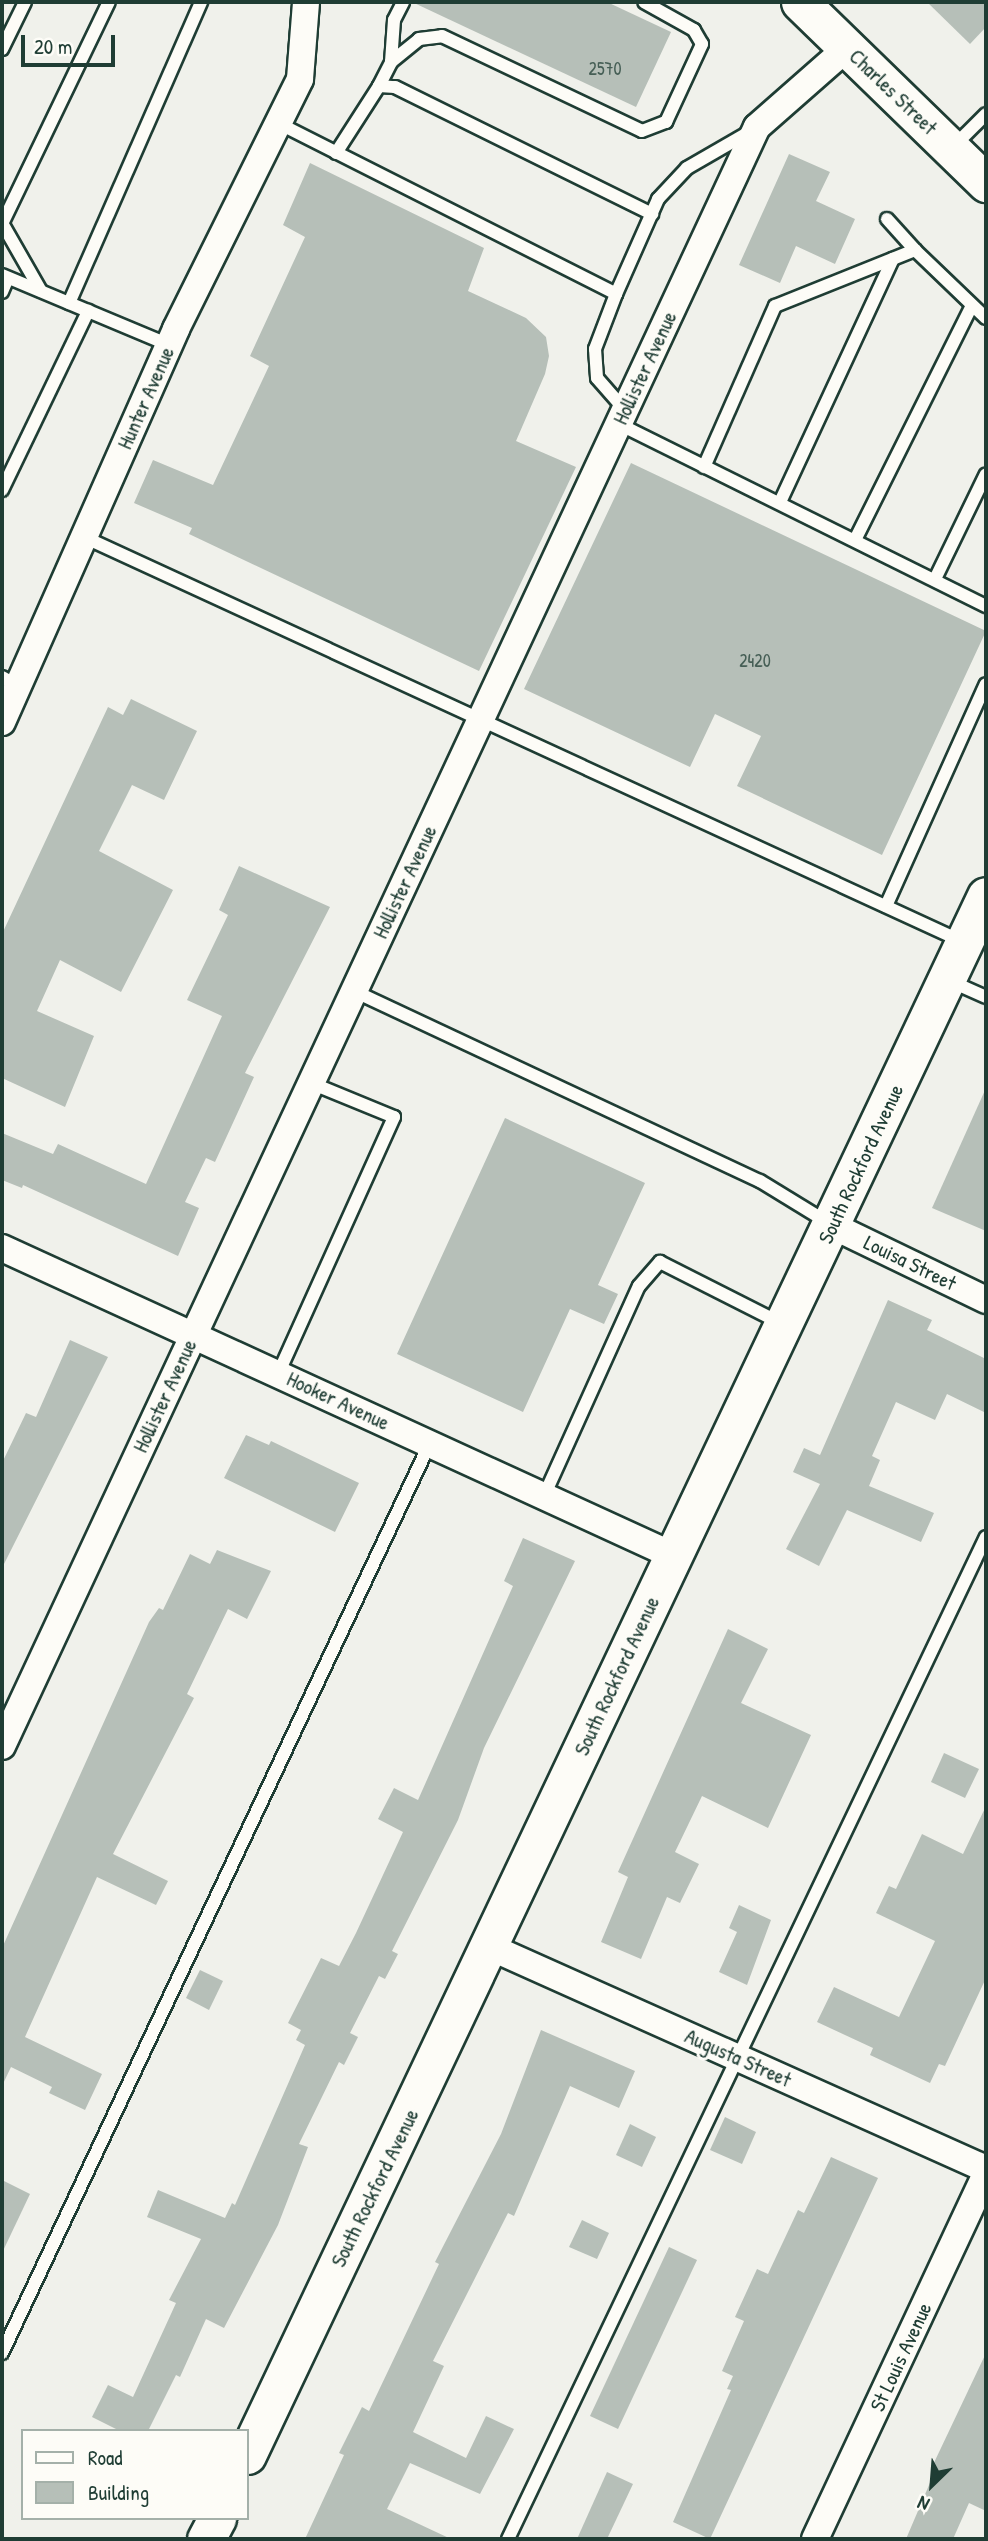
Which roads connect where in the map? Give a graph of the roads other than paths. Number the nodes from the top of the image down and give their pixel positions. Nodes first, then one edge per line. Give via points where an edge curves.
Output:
1 (25, 2) edge
2 (109, 2) edge
3 (201, 2) edge
4 (306, 2) edge
5 (403, 2) edge
6 (644, 2) edge
7 (800, 2) edge
8 (847, 48) junction
9 (2, 49) edge
10 (391, 62) junction
11 (379, 86) junction
12 (986, 114) edge
13 (278, 123) junction
14 (757, 127) junction
15 (952, 149) junction
16 (336, 153) junction
17 (986, 183) edge
18 (652, 214) junction
19 (887, 219) dead end
20 (2, 223) edge
21 (915, 250) junction
22 (893, 259) junction
23 (5, 276) edge
24 (41, 291) junction
25 (2, 292) edge
26 (616, 294) junction
27 (69, 303) junction
28 (972, 305) junction
29 (88, 311) junction
30 (986, 318) edge
31 (169, 345) junction
32 (622, 417) junction
33 (704, 467) junction
34 (986, 474) edge
35 (2, 491) edge
36 (781, 500) junction
37 (84, 537) junction
38 (856, 538) junction
39 (936, 577) junction
40 (986, 606) edge
41 (10, 681) edge
42 (986, 684) edge
43 (481, 718) junction
44 (2, 722) edge
45 (986, 896) edge
46 (886, 906) junction
47 (964, 942) junction
48 (947, 979) junction
49 (354, 991) junction
50 (986, 997) edge
51 (311, 1083) junction
52 (833, 1226) junction
53 (2, 1248) edge
54 (986, 1300) edge
55 (785, 1325) junction
56 (193, 1335) junction
57 (278, 1374) junction
58 (429, 1443) junction
59 (544, 1496) junction
60 (986, 1537) edge
61 (674, 1556) junction
62 (2, 1746) edge
63 (491, 1947) junction
64 (737, 2057) junction
65 (986, 2171) edge
66 (2, 2353) edge
67 (248, 2453) edge
68 (215, 2520) edge
69 (206, 2539) edge
70 (508, 2539) edge
71 (815, 2539) edge

1 - 9 lane
2 - 20 lane
3 - 27 lane
4 - 13 street, Hunter Avenue via 300,79
5 - 10 lane via 394,20
6 - 10 lane via 694,30 702,44 666,122 642,131 442,36 419,38
7 - 8 street, Charles Street
8 - 14 street, Hollister Avenue
8 - 15 street, Charles Street
10 - 11 lane
11 - 16 lane
11 - 18 lane via 395,87
12 - 15 lane
13 - 16 lane
13 - 31 street, Hunter Avenue
14 - 18 lane via 687,167 658,199
14 - 32 street, Hollister Avenue
15 - 17 street, Charles Street
16 - 26 lane
18 - 26 lane
19 - 21 lane
20 - 24 lane
21 - 22 lane
21 - 28 lane
22 - 33 lane via 775,306
22 - 36 lane
23 - 24 lane
23 - 25 lane
24 - 27 lane
26 - 32 lane via 595,349 597,378
27 - 29 lane
28 - 30 lane
28 - 38 lane
29 - 31 lane
29 - 35 lane
31 - 37 street, Hunter Avenue
32 - 33 lane
32 - 43 street, Hollister Avenue
33 - 36 lane
34 - 39 lane
36 - 38 lane
37 - 41 street, Hunter Avenue
37 - 43 lane
38 - 39 lane
39 - 40 lane
41 - 44 street, Hunter Avenue
42 - 46 lane
43 - 46 lane
43 - 49 street, Hollister Avenue
45 - 47 street, South Rockford Avenue
46 - 47 lane
47 - 48 street, South Rockford Avenue
48 - 50 lane
48 - 52 street, South Rockford Avenue
49 - 51 street, Hollister Avenue
49 - 52 lane via 760,1181
51 - 56 street, Hollister Avenue
51 - 57 lane via 394,1117
52 - 54 street, Louisa Street
52 - 55 street, South Rockford Avenue
53 - 56 street, Hooker Avenue
55 - 59 lane via 660,1262 639,1286
55 - 61 street, South Rockford Avenue
56 - 57 street, Hooker Avenue
56 - 62 street, Hollister Avenue
57 - 58 street, Hooker Avenue
58 - 59 street, Hooker Avenue
58 - 66 lane
59 - 61 street, Hooker Avenue
60 - 64 lane
61 - 63 street, South Rockford Avenue
63 - 64 street, Augusta Street
63 - 67 street, South Rockford Avenue
64 - 65 street, Augusta Street
64 - 70 lane
65 - 71 street, St Louis Avenue
68 - 69 street

